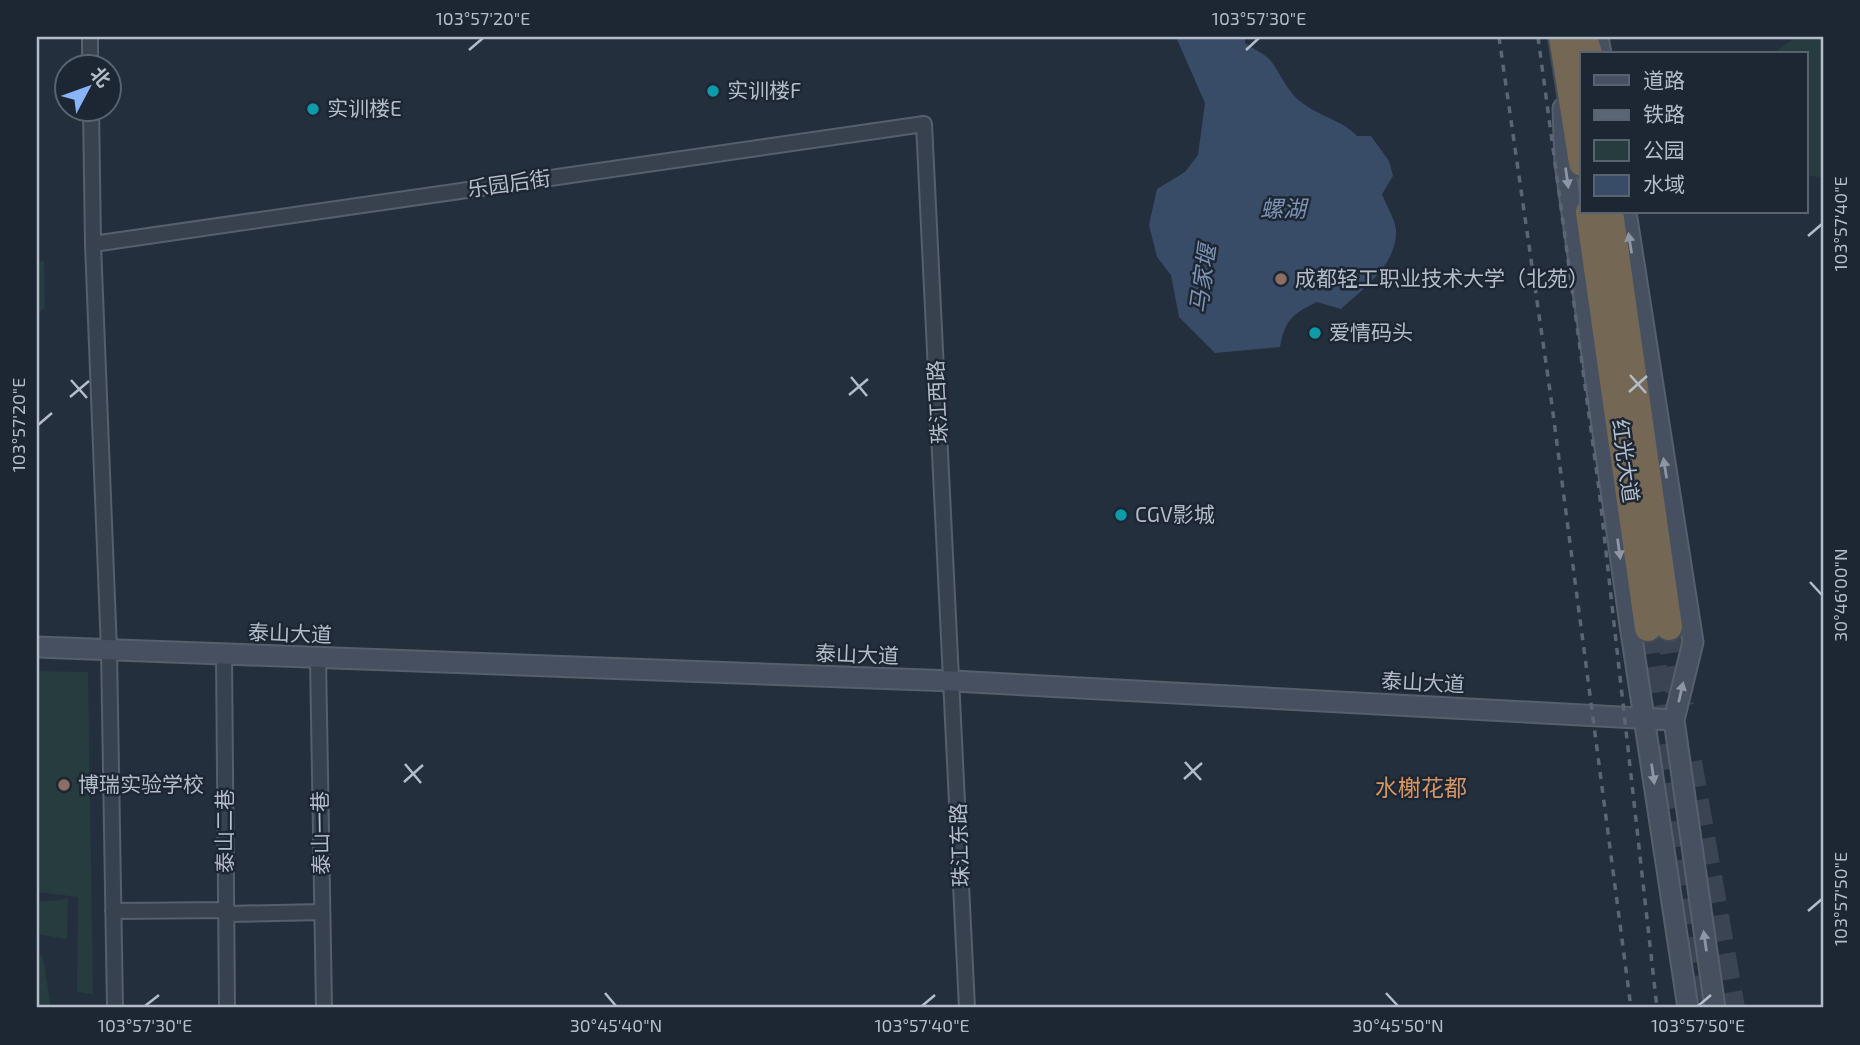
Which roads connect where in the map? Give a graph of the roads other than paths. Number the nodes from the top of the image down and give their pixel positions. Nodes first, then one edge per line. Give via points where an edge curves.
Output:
1 (1561, 37) edge
2 (91, 122) edge
3 (924, 124) joint
4 (1580, 151) edge
5 (1590, 214) edge
6 (1610, 214) edge
7 (1626, 214) edge
8 (93, 244) junction
9 (37, 647) edge
10 (109, 650) junction
11 (224, 654) junction
12 (318, 658) junction
13 (953, 681) junction
14 (1645, 718) junction
15 (1674, 720) junction
16 (113, 911) junction
17 (226, 912) junction
18 (322, 912) junction
19 (115, 1008) edge
20 (227, 1008) edge
21 (324, 1008) edge
22 (967, 1008) edge
23 (1688, 1008) edge
24 (1715, 1008) edge

1 - 4 highway
1 -> 14 main road via 1565,163
2 - 8 street
3 - 8 street, 乐园后街
3 - 13 street, 珠江西路
5 - 6 highway, 红光大道 via 1659,627
15 -> 7 main road via 1693,642
8 - 10 street
9 - 10 main road, 泰山大道
10 - 11 main road, 泰山大道
10 - 16 street
11 - 12 main road, 泰山大道
11 - 17 street, 泰山二巷
12 - 13 main road, 泰山大道
12 - 18 street, 泰山一巷
13 - 14 main road, 泰山大道
13 - 22 street, 珠江东路
14 - 15 main road, 泰山大道
14 -> 23 main road
24 -> 15 main road
16 - 17 street
16 - 19 street
17 - 18 street
17 - 20 street, 泰山二巷
18 - 21 street, 泰山一巷

